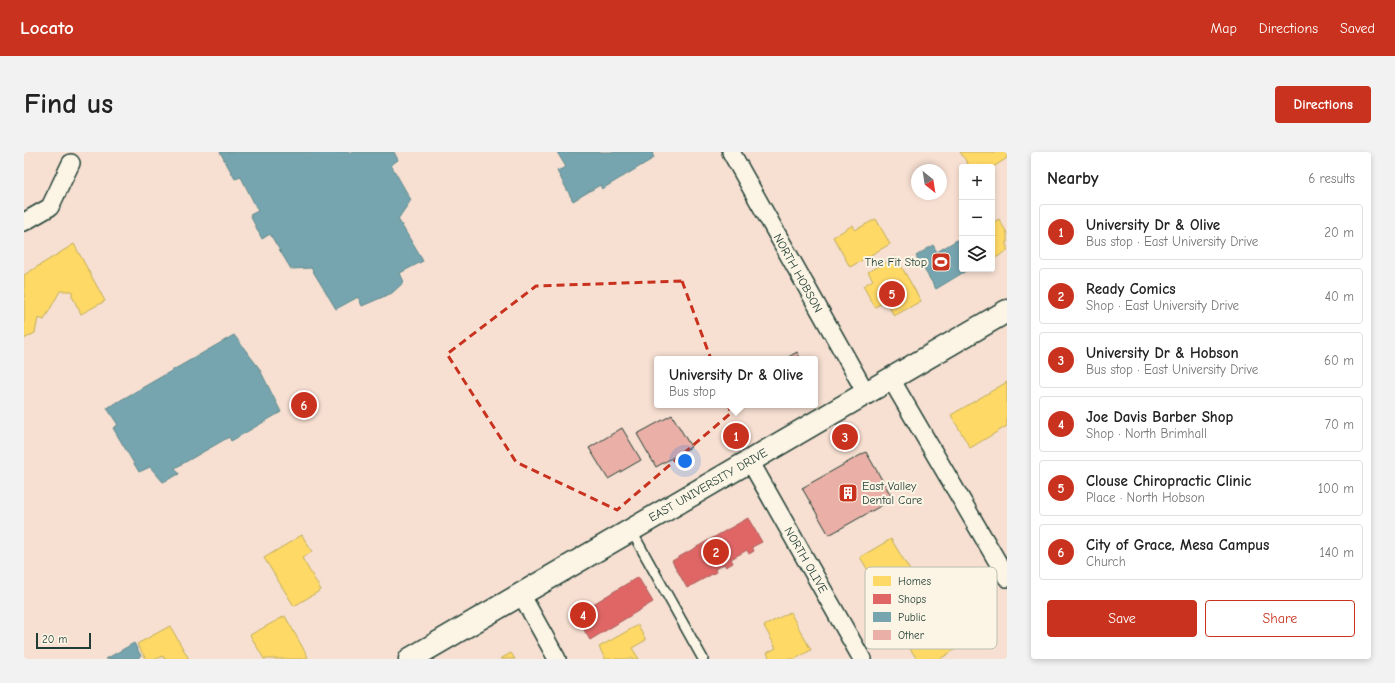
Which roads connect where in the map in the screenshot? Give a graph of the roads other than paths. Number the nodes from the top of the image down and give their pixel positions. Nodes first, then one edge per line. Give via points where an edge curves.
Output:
1 (731, 152) edge
2 (71, 163) dead end
3 (24, 222) edge
4 (1007, 312) edge
5 (891, 379) junction
6 (866, 394) junction
7 (750, 461) junction
8 (631, 530) junction
9 (1007, 578) edge
10 (521, 594) junction
11 (410, 659) edge
12 (557, 659) edge
13 (703, 659) edge
14 (862, 659) edge

1 - 6 street, NORTH HOBSON
2 - 3 street via 50,207
4 - 5 main road, EAST UNIVERSITY DRIVE
5 - 6 main road, EAST UNIVERSITY DRIVE
5 - 9 street
6 - 7 main road, EAST UNIVERSITY DRIVE
7 - 8 main road, EAST UNIVERSITY DRIVE
7 - 14 street, NORTH OLIVE
8 - 10 main road, EAST UNIVERSITY DRIVE
8 - 13 lane
10 - 11 main road, EAST UNIVERSITY DRIVE
10 - 12 street

